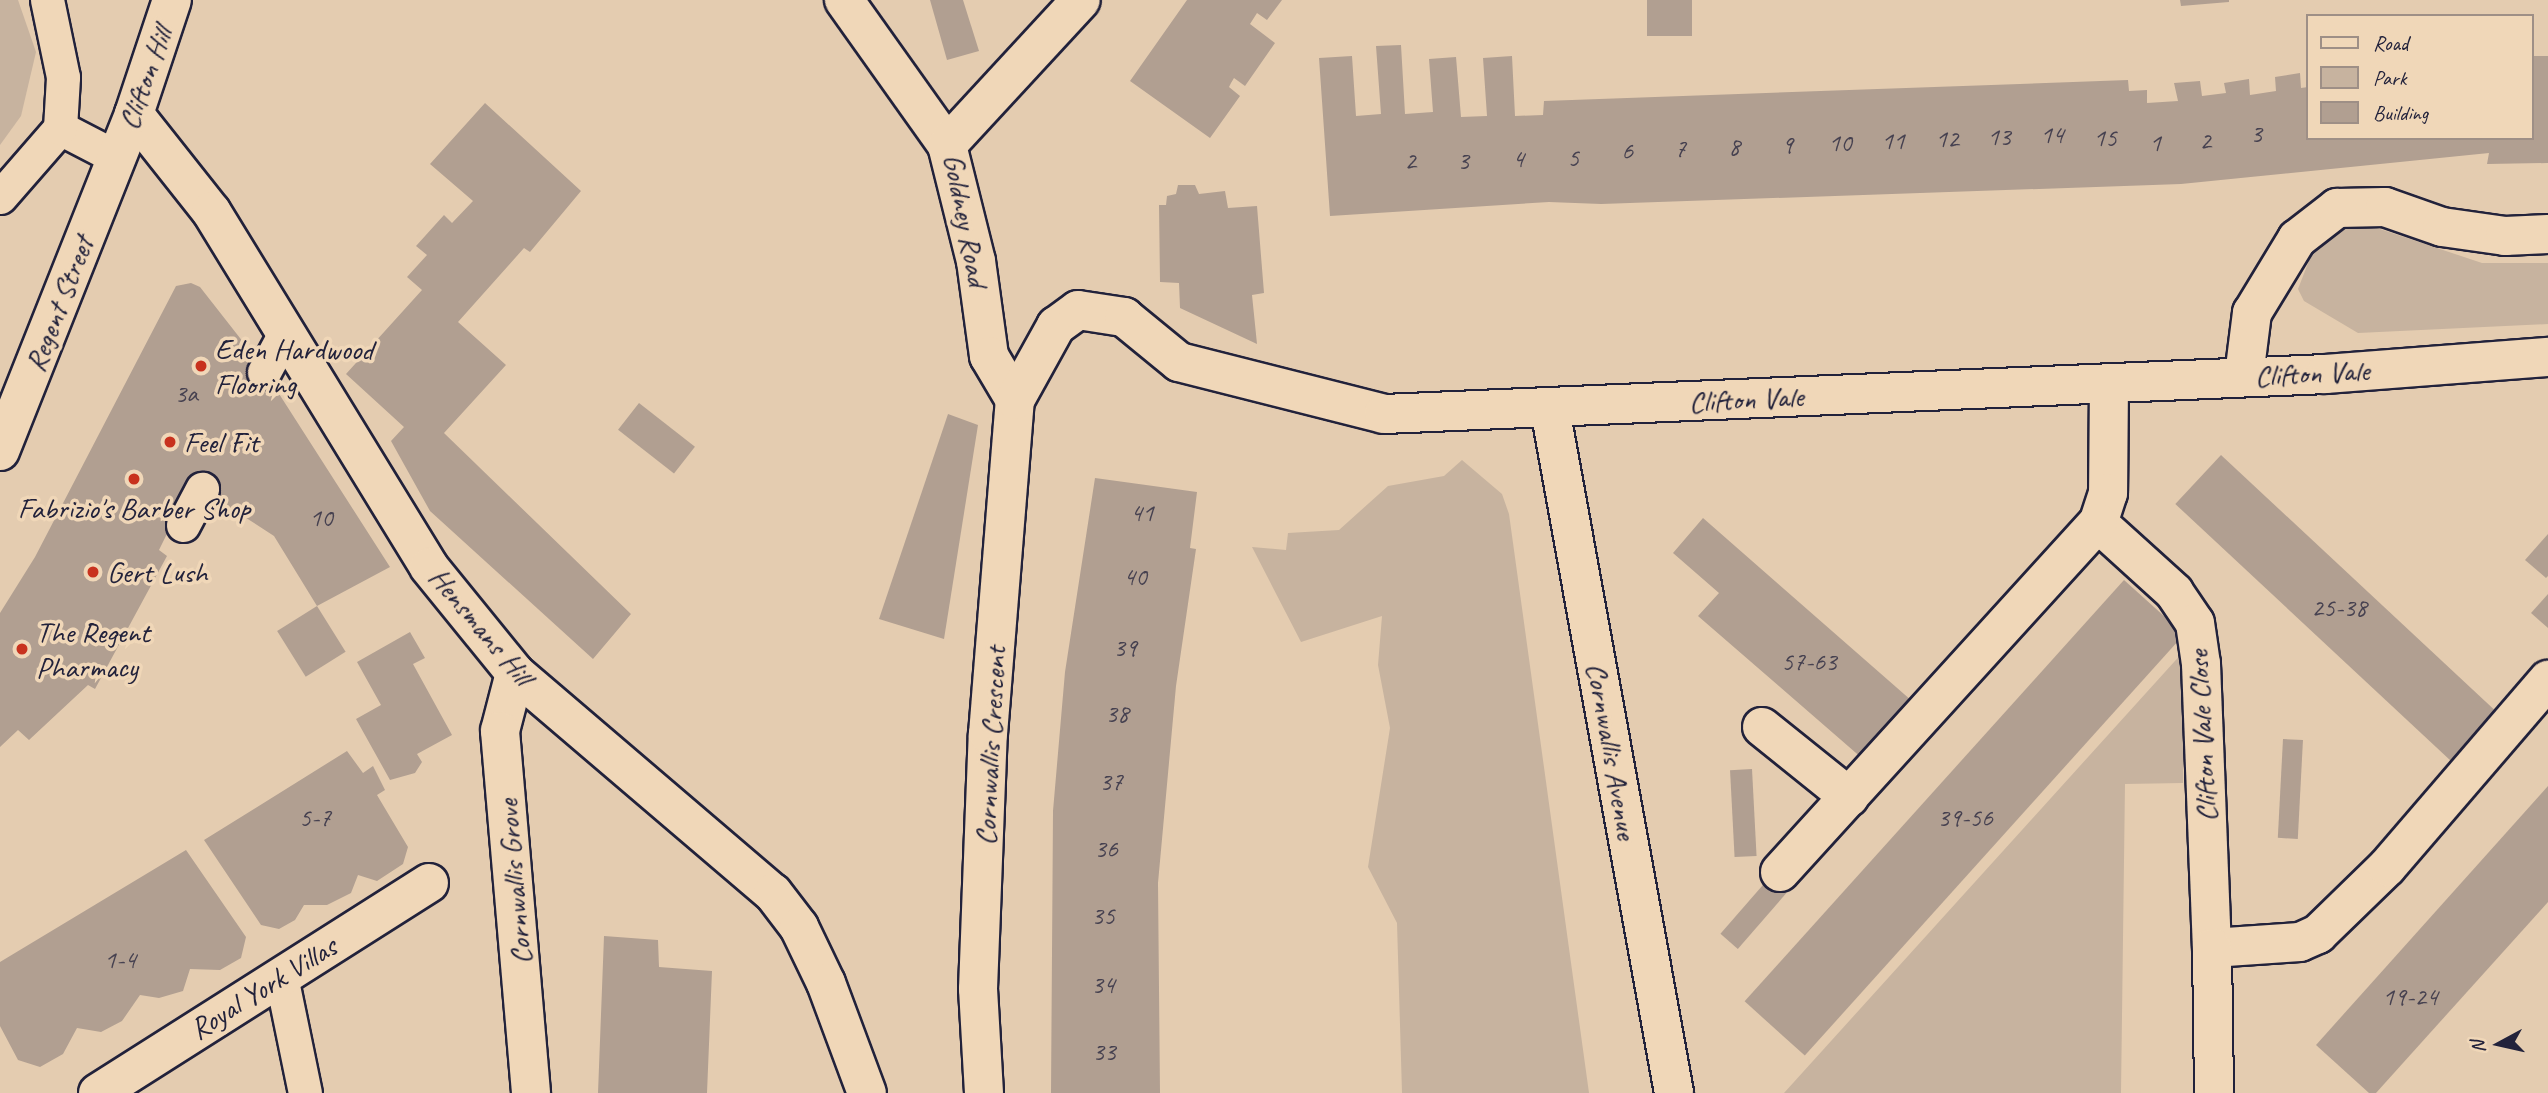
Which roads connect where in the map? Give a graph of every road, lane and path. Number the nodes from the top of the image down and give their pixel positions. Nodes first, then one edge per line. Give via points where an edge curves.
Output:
1 (47, 0) edge
2 (172, 0) edge
3 (844, 0) edge
4 (1081, 0) edge
5 (134, 114) junction
6 (60, 128) junction
7 (947, 145) junction
8 (116, 157) junction
9 (0, 197) edge
10 (2548, 234) edge
11 (285, 333) junction
12 (2548, 357) edge
13 (264, 372) dead end
14 (2244, 376) junction
15 (2109, 384) junction
16 (1015, 400) junction
17 (1550, 409) junction
18 (0, 451) edge
19 (202, 489) dead end
20 (2098, 523) junction
21 (183, 526) dead end
22 (515, 673) junction
23 (2548, 680) edge
24 (1762, 727) dead end
25 (1849, 797) junction
26 (1780, 872) dead end
27 (429, 883) dead end
28 (2212, 948) junction
29 (282, 976) junction
30 (98, 1093) edge
31 (305, 1093) edge
32 (531, 1093) edge
33 (867, 1093) edge
34 (984, 1093) edge
35 (1674, 1093) edge
36 (2214, 1093) edge

1 - 6 lane via 63,77
2 - 5 street, Clifton Hill
3 - 7 street
4 - 7 street, Goldney Road
5 - 8 street, Clifton Hill
5 - 11 street, Hensmans Hill via 211,211
6 - 8 lane
6 - 9 lane
7 - 16 street, Goldney Road via 976,261 989,356
8 - 18 street, Regent Street
10 - 14 street via 2505,236 2442,227 2385,207 2337,208 2297,239 2252,313
11 - 13 lane
11 - 22 street, Hensmans Hill via 429,567
12 - 14 street, Clifton Vale
14 - 15 street, Clifton Vale
15 - 17 street, Clifton Vale
15 - 20 street via 2108,493
16 - 17 street, Clifton Vale via 1056,326 1078,310 1124,317 1179,362 1384,414
16 - 34 street, Cornwallis Crescent via 988,734 978,989
17 - 35 street, Cornwallis Avenue
19 - 21 lane
20 - 25 street
20 - 28 street, Clifton Vale Close via 2174,592 2195,624 2201,664
22 - 32 street, Cornwallis Grove via 500,731
22 - 33 street, Hensmans Hill via 773,893 799,927 826,983
23 - 28 street via 2387,867 2318,934 2300,942
24 - 25 street
25 - 26 street
27 - 29 street, Royal York Villas
28 - 36 street, Clifton Vale Close
29 - 30 street, Royal York Villas
29 - 31 lane

